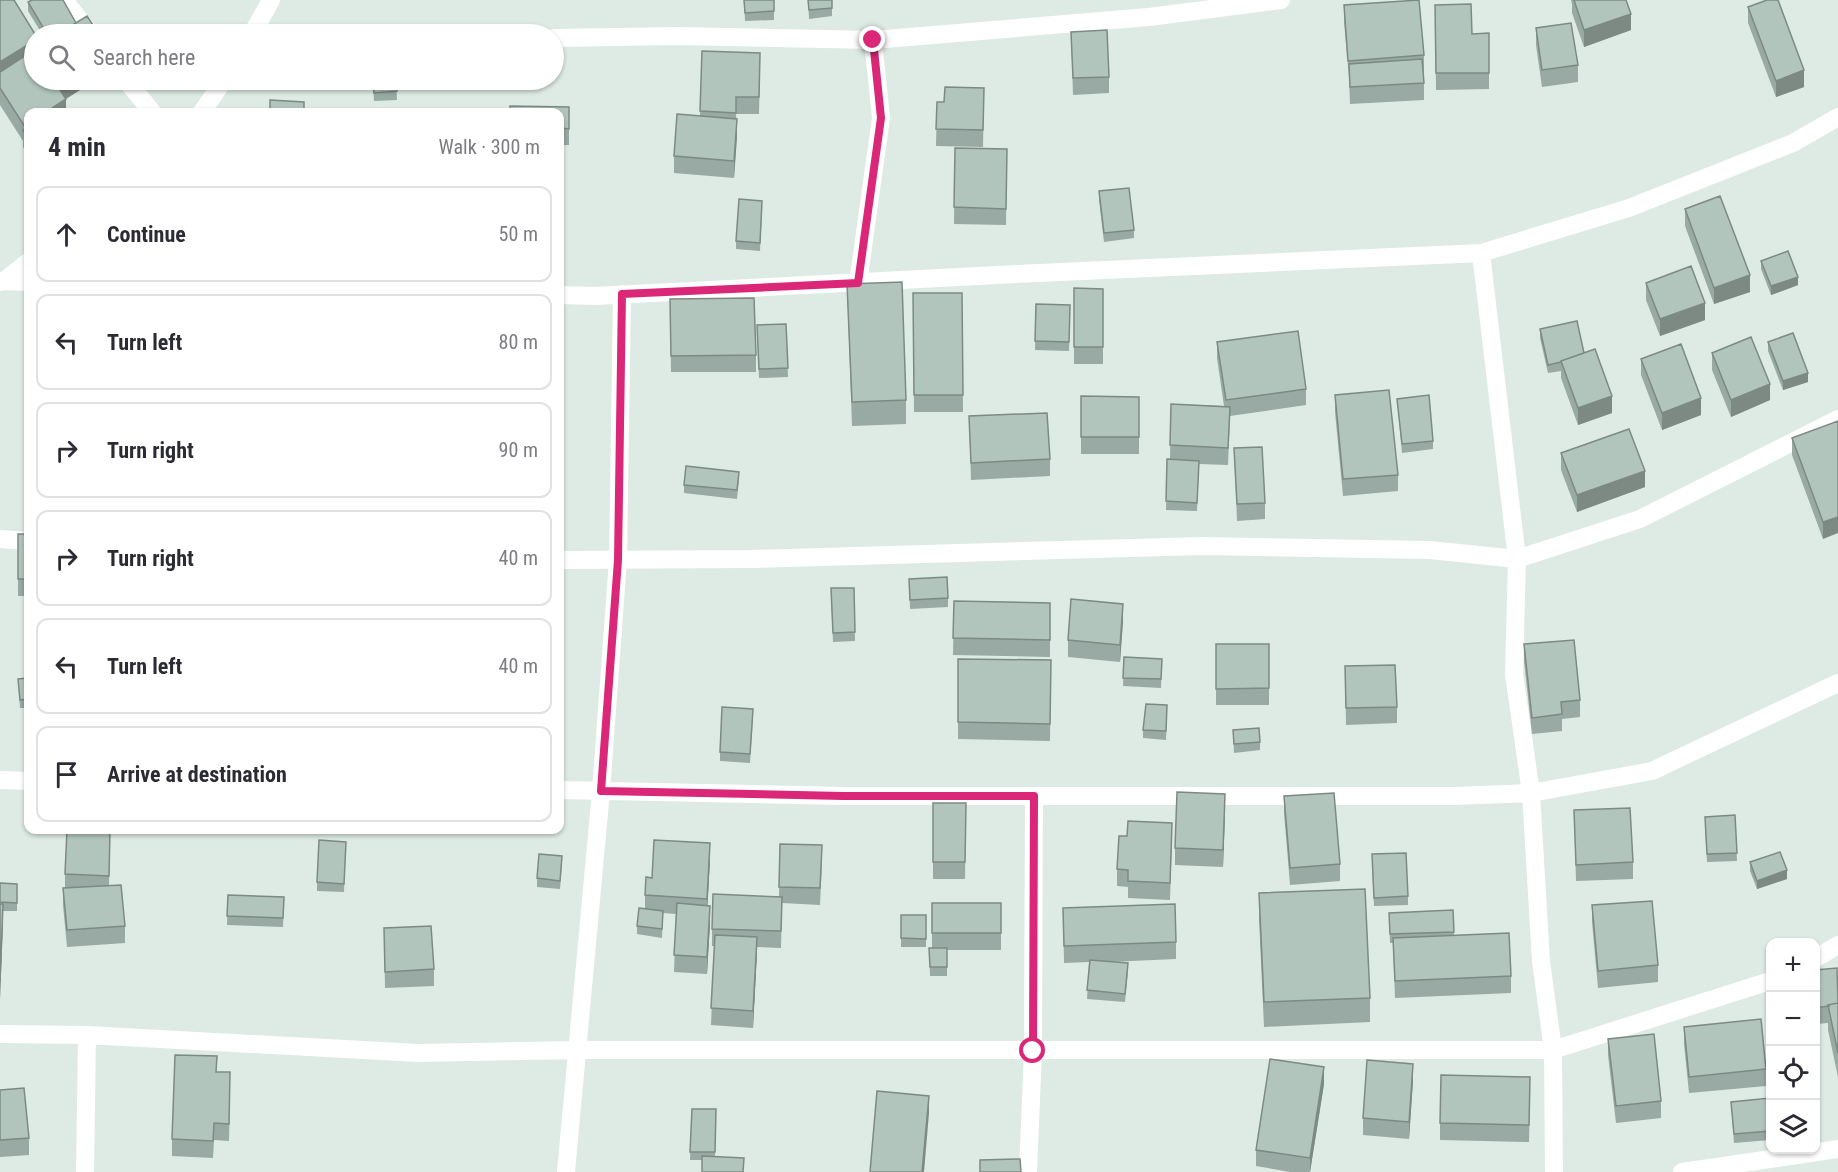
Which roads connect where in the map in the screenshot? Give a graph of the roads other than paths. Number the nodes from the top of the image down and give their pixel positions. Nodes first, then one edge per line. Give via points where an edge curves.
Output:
1 (64, 0) edge
2 (271, 0) edge
3 (1281, 0) edge
4 (83, 24) edge
5 (258, 24) edge
6 (564, 38) edge
7 (873, 40) junction
8 (134, 90) edge
9 (217, 90) edge
10 (149, 108) edge
11 (205, 108) edge
12 (1838, 117) edge
13 (1481, 253) junction
14 (24, 265) edge
15 (2, 281) edge
16 (24, 282) edge
17 (858, 283) junction
18 (622, 294) junction
19 (564, 295) edge
20 (1838, 419) edge
21 (0, 540) edge
22 (24, 541) edge
23 (1517, 559) junction
24 (564, 560) edge
25 (618, 560) junction
26 (1838, 683) edge
27 (0, 780) edge
28 (24, 781) edge
29 (564, 790) edge
30 (601, 791) junction
31 (1531, 793) junction
32 (1034, 796) junction
33 (1838, 945) edge
34 (1820, 955) edge
35 (1766, 982) edge
36 (0, 1034) edge
37 (87, 1035) junction
38 (577, 1050) junction
39 (1553, 1050) junction
40 (1033, 1051) junction
41 (1838, 1149) edge
42 (85, 1172) edge
43 (566, 1172) edge
44 (1028, 1172) edge
45 (1554, 1172) edge
46 (1682, 1172) edge

1 - 4 street
2 - 5 street
3 - 7 street via 1149,17
6 - 7 street
7 - 17 street via 881,118
8 - 10 street
9 - 11 street
12 - 13 street via 1793,143 1629,208
13 - 17 street
13 - 23 street
14 - 15 street
15 - 16 street
17 - 18 street
18 - 19 street
18 - 25 street
20 - 23 street via 1640,519
21 - 22 street
23 - 25 street via 1430,550 1202,546
23 - 31 street via 1514,674
24 - 25 street
25 - 30 street
26 - 31 street via 1652,771
27 - 28 street
29 - 30 street
30 - 32 street
30 - 38 street
31 - 32 street
31 - 39 street via 1541,961
32 - 40 street
33 - 34 street
35 - 39 street
36 - 37 street
37 - 38 street via 418,1053
37 - 42 street
38 - 40 street
38 - 43 street
39 - 40 street
39 - 45 street
40 - 44 street
41 - 46 street

